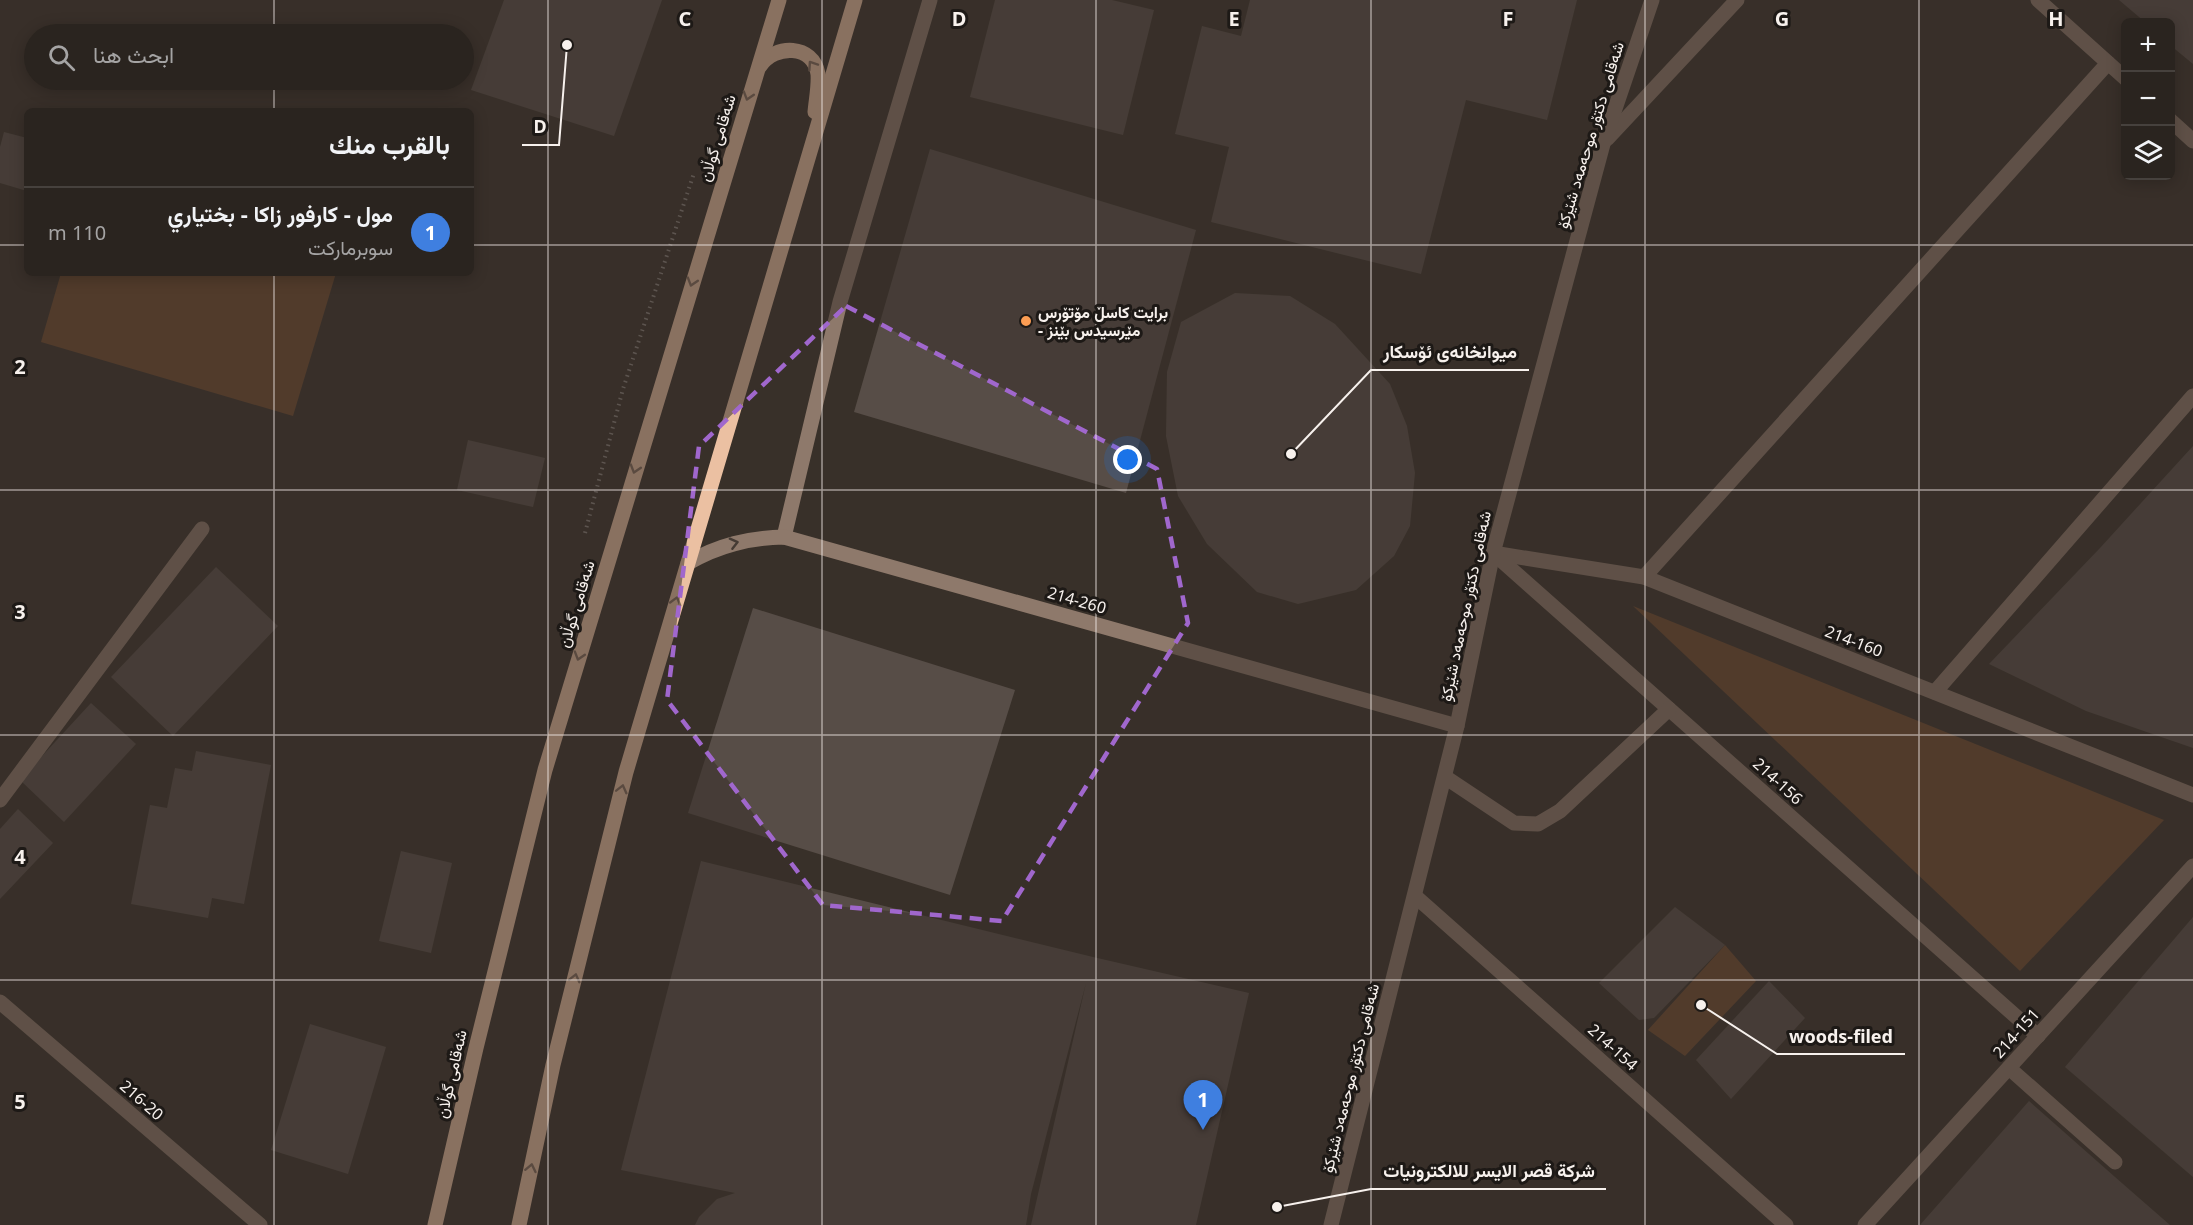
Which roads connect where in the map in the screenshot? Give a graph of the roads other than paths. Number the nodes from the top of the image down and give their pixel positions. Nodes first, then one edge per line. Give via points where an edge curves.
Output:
1 (779, 0) edge
2 (855, 0) edge
3 (930, 0) edge
4 (1652, 0) edge
5 (1737, 0) edge
6 (2038, 0) edge
7 (2108, 63) junction
8 (756, 72) junction
9 (2121, 75) edge
10 (2175, 125) edge
11 (2193, 141) edge
12 (812, 142) junction
13 (1603, 144) junction
14 (2193, 396) edge
15 (202, 529) dead end
16 (784, 537) junction
17 (1493, 554) junction
18 (688, 562) junction
19 (1644, 578) junction
20 (1935, 692) junction
21 (1669, 709) junction
22 (1457, 726) junction
23 (1445, 777) junction
24 (2193, 795) edge
25 (0, 800) edge
26 (2193, 866) edge
27 (1415, 896) junction
28 (0, 1002) edge
29 (2038, 1036) junction
30 (2009, 1068) junction
31 (2115, 1161) dead end
32 (1334, 1223) edge
33 (260, 1225) edge
34 (435, 1225) edge
35 (519, 1225) edge
36 (1786, 1225) edge
37 (1865, 1225) edge

1 - 8 main road, شەقامی گوڵان
2 - 12 main road
3 - 16 street via 840,302
4 - 13 street, شەقامی دکتۆر موحەمەد شێرکۆ
5 - 13 street
6 - 7 street
7 - 9 street
7 - 19 street
12 -> 8 main road via 818,75 809,58 800,52 778,51 768,55
8 -> 34 main road, شەقامی گوڵان via 544,771
10 - 11 street
12 - 18 main road
13 - 17 street, شەقامی دکتۆر موحەمەد شێرکۆ
14 - 20 street
15 - 25 street
18 -> 16 street, 214-260 via 725,545 754,538
16 - 22 street, 214-260
17 - 19 street, 214-160
17 - 21 street, 214-156
17 - 22 street, شەقامی دکتۆر موحەمەد شێرکۆ
35 -> 18 main road via 553,1065 626,772
19 - 20 street, 214-160
20 - 24 street, 214-160
21 - 23 street via 1560,811 1538,824 1514,823
21 - 29 street, 214-156
22 - 23 street, شەقامی دکتۆر موحەمەد شێرکۆ
23 - 27 street, شەقامی دکتۆر موحەمەد شێرکۆ
26 - 29 street, 214-151
27 - 32 street, شەقامی دکتۆر موحەمەد شێرکۆ
27 - 36 street, 214-154
28 - 33 street, 216-20
29 - 30 street, 214-151
30 - 31 street
30 - 37 street, 214-151

